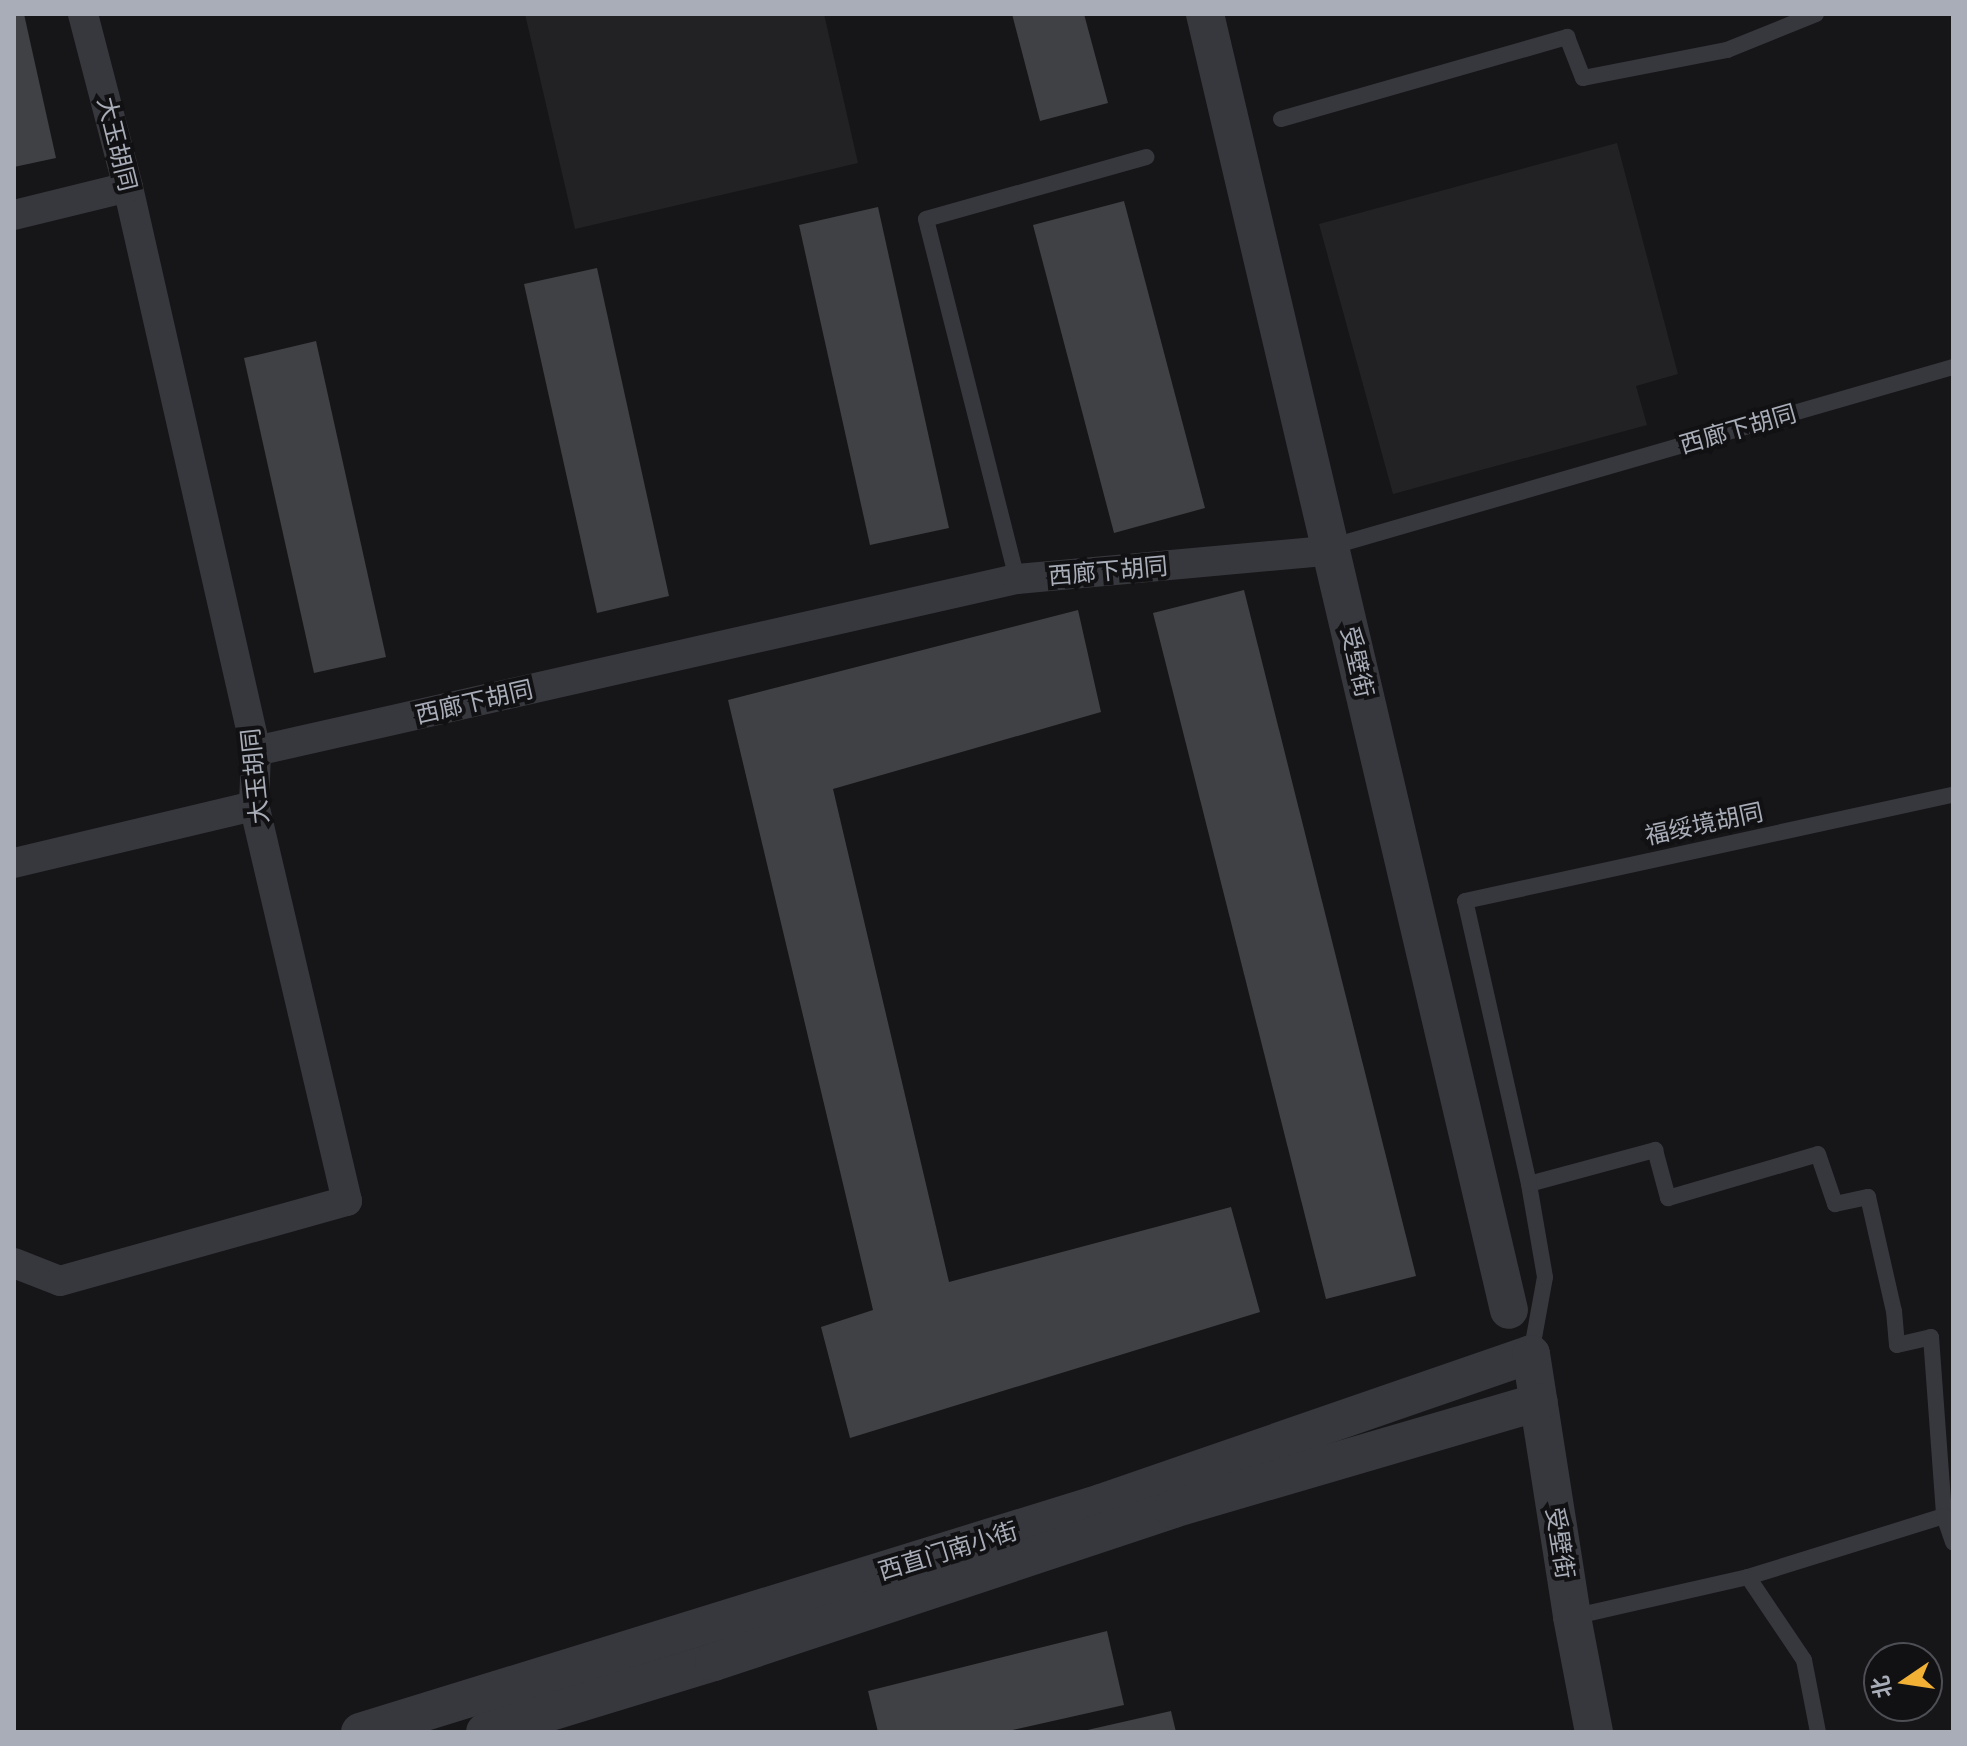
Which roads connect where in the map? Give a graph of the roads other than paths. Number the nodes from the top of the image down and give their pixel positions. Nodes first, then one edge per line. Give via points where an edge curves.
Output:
1 (83, 14) edge
2 (1205, 14) edge
3 (1816, 14) edge
4 (1281, 119) dead end
5 (1146, 157) dead end
6 (128, 187) junction
7 (14, 215) edge
8 (1953, 367) edge
9 (1313, 552) joint
10 (1017, 579) junction
11 (256, 751) junction
12 (1953, 795) edge
13 (254, 806) junction
14 (14, 863) edge
15 (1529, 1184) junction
16 (14, 1263) edge
17 (1509, 1310) dead end
18 (1531, 1354) junction
19 (1539, 1402) junction
20 (1944, 1516) junction
21 (1953, 1542) edge
22 (1748, 1577) junction
23 (1572, 1617) junction
24 (360, 1732) edge
25 (485, 1732) edge
26 (1594, 1732) edge
27 (1818, 1732) edge

1 - 6 street, 大玉胡同
2 - 17 street, 受壁街
3 - 4 lane via 1727,50 1583,78 1567,37
5 - 10 lane via 926,219
6 - 7 street
6 - 11 street, 大玉胡同
8 - 9 lane, 西廊下胡同
9 - 10 street, 西廊下胡同
10 - 11 street, 西廊下胡同
11 - 13 street, 大玉胡同
12 - 15 lane, 福绥境胡同 via 1465,901
13 - 14 street
13 - 16 street, 大玉胡同 via 347,1201 60,1281
15 - 18 lane via 1545,1277
15 - 20 lane via 1655,1150 1668,1198 1818,1154 1835,1204 1868,1197 1897,1345 1931,1337
18 - 19 street, 受壁街
18 - 24 street, 西直门南小街 via 1086,1507
19 - 23 street, 受壁街
19 - 25 street, 西直门南小街 via 1173,1509
20 - 21 lane
20 - 22 lane
22 - 23 lane
22 - 27 lane via 1804,1660
23 - 26 street, 受壁街

